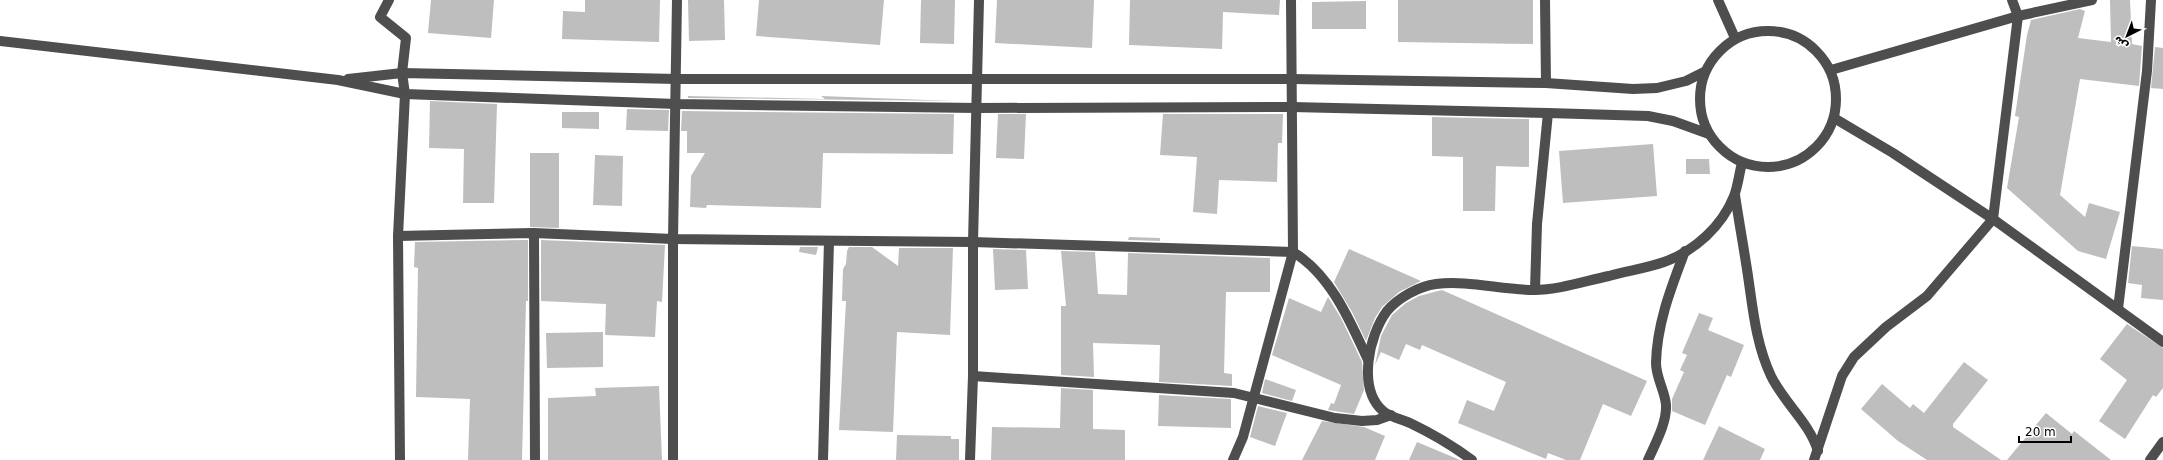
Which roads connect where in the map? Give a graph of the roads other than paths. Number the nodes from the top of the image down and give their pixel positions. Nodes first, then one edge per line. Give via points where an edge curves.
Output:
1 (389, 0) edge
2 (677, 0) edge
3 (980, 0) edge
4 (1291, 0) edge
5 (1545, 0) edge
6 (1718, 0) edge
7 (2012, 0) edge
8 (2092, 0) edge
9 (2151, 0) edge
10 (2018, 16) junction
11 (1735, 38) junction
12 (0, 41) edge
13 (1831, 70) junction
14 (1704, 72) junction
15 (402, 73) junction
16 (677, 79) junction
17 (1292, 79) junction
18 (338, 80) junction
19 (977, 80) junction
20 (1546, 83) junction
21 (405, 94) junction
22 (676, 104) junction
23 (1292, 107) junction
24 (978, 108) junction
25 (1548, 113) junction
26 (1834, 118) junction
27 (1708, 134) junction
28 (1742, 163) junction
29 (1734, 194) junction
30 (1993, 219) junction
31 (534, 233) junction
32 (398, 236) junction
33 (673, 239) junction
34 (829, 241) junction
35 (973, 242) junction
36 (1685, 251) junction
37 (1293, 252) junction
38 (1535, 290) junction
39 (2118, 309) junction
40 (2163, 342) edge
41 (1368, 360) junction
42 (973, 376) junction
43 (1253, 396) junction
44 (1391, 415) junction
45 (2163, 442) edge
46 (1816, 455) edge
47 (400, 460) edge
48 (535, 460) edge
49 (673, 460) edge
50 (824, 460) edge
51 (970, 460) edge
52 (1233, 460) edge
53 (1472, 460) edge
54 (1648, 460) edge
55 (2150, 460) edge

1 - 15 street via 380,17 406,38
2 - 16 street
3 - 19 street
4 - 17 street
5 - 20 street
6 - 11 street
7 - 10 street
8 - 10 street
9 - 39 street via 2147,71
10 - 13 street
10 - 30 street
11 - 13 street via 1756,31 1778,31 1800,38 1818,51
11 - 14 street via 1717,52
12 - 18 street
13 - 26 street via 1837,94
14 - 20 street via 1686,81 1658,88
14 - 27 street via 1699,93 1701,114
15 - 16 street
15 - 18 street
15 - 21 street
16 - 19 street
16 - 22 street
17 - 19 street
17 - 20 street
17 - 23 street
18 - 21 street
19 - 24 street
21 - 22 street
21 - 32 street
22 - 24 street
22 - 33 street
23 - 24 street
23 - 25 street
23 - 37 street
24 - 35 street
25 - 27 street via 1648,116 1673,121
25 - 38 street via 1537,224
26 - 28 street via 1825,139 1808,155 1787,166 1764,168
26 - 30 street via 1893,153
27 - 28 street via 1723,151
28 - 29 street
29 - 36 street via 1728,210 1712,231
29 - 46 street via 1753,318 1762,352 1780,392 1814,439
30 - 39 street
30 - 46 street via 1927,296 1886,326 1854,357 1842,376
31 - 32 street
31 - 33 street
31 - 48 street
32 - 47 street
33 - 34 street
33 - 49 street
34 - 35 street
34 - 50 street
35 - 37 street
35 - 42 street
36 - 38 street via 1665,262 1569,285
36 - 54 street via 1666,300 1659,330 1656,365 1666,405 1665,417
37 - 41 street via 1308,261 1335,296
37 - 43 street
38 - 41 street via 1436,284 1419,289 1388,310 1379,324
39 - 40 street
41 - 44 street via 1368,377 1372,393 1383,410
42 - 43 street
42 - 51 street
43 - 44 street via 1335,418 1362,421 1377,420
43 - 52 street via 1243,437
44 - 53 street via 1440,438
45 - 55 street

